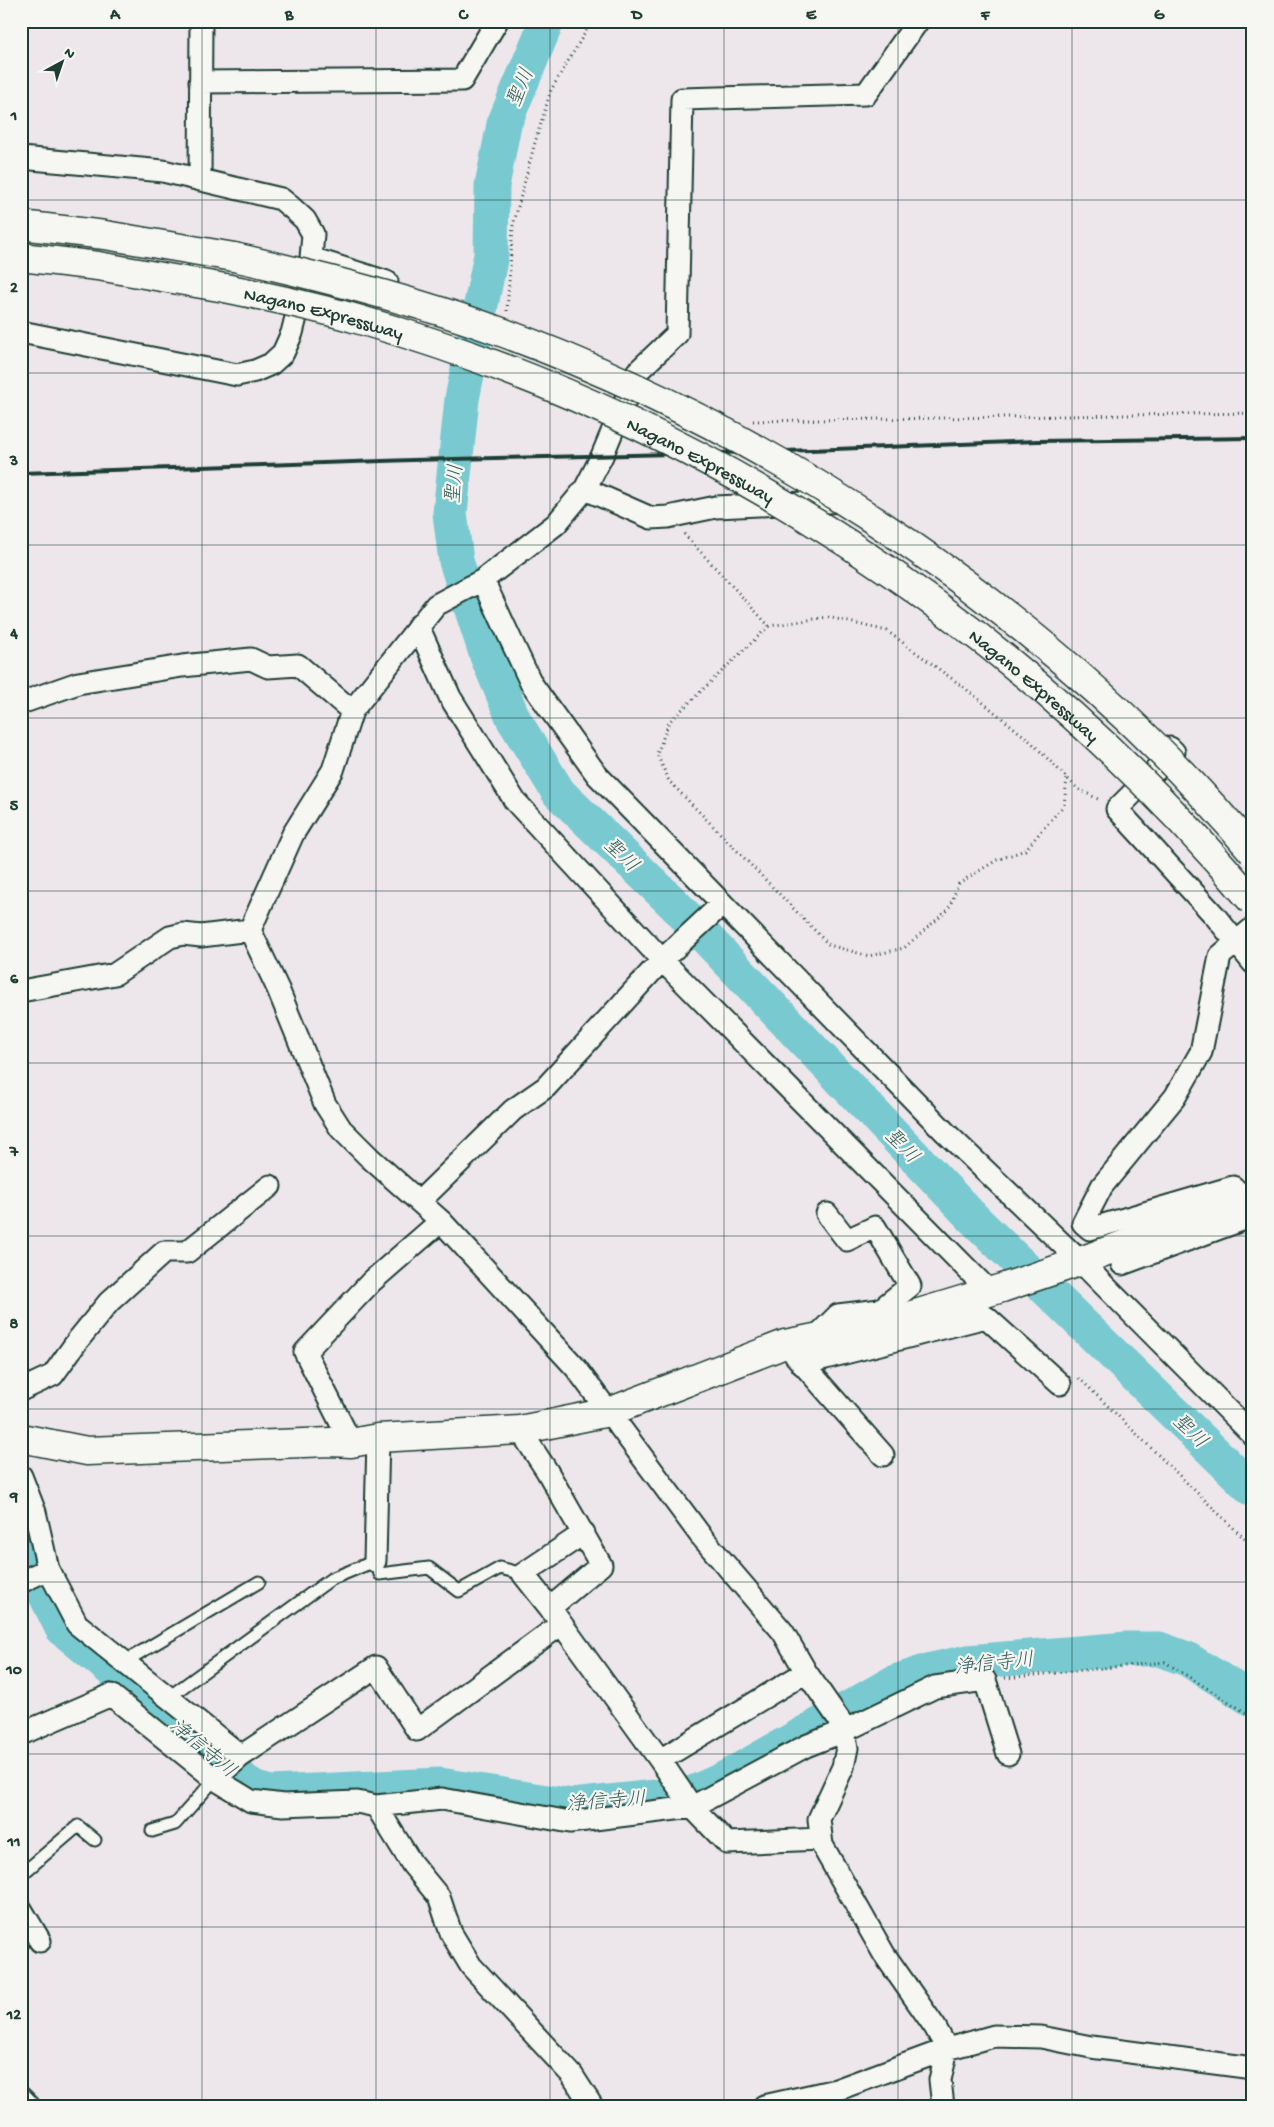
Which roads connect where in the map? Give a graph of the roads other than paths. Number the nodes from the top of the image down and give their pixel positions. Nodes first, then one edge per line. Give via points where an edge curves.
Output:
1 (201, 21) edge
2 (497, 21) edge
3 (918, 21) edge
4 (200, 82) junction
5 (21, 158) edge
6 (200, 180) junction
7 (21, 225) edge
8 (21, 257) edge
9 (311, 258) junction
10 (21, 332) edge
11 (638, 372) junction
12 (585, 489) junction
13 (483, 580) junction
14 (418, 626) junction
15 (21, 703) edge
16 (352, 711) junction
17 (1174, 752) junction
18 (1253, 834) edge
19 (1253, 852) edge
20 (1253, 902) edge
21 (721, 905) junction
22 (1253, 928) edge
23 (250, 930) junction
24 (1236, 941) junction
25 (662, 960) junction
26 (1253, 963) edge
27 (21, 991) edge
28 (270, 1186) dead end
29 (420, 1201) junction
30 (1248, 1207) edge
31 (827, 1214) dead end
32 (441, 1221) junction
33 (1076, 1262) junction
34 (1122, 1264) dead end
35 (996, 1289) junction
36 (815, 1338) junction
37 (793, 1354) junction
38 (1067, 1379) road end
39 (21, 1390) edge
40 (610, 1412) junction
41 (520, 1430) junction
42 (1253, 1435) edge
43 (21, 1438) edge
44 (364, 1440) junction
45 (884, 1455) dead end
46 (21, 1476) edge
47 (584, 1532) junction
48 (375, 1561) junction
49 (523, 1574) junction
50 (34, 1575) edge
51 (259, 1582) dead end
52 (555, 1616) junction
53 (130, 1669) junction
54 (806, 1672) junction
55 (115, 1694) junction
56 (169, 1697) junction
57 (844, 1728) junction
58 (21, 1734) edge
59 (1008, 1754) dead end
60 (240, 1757) junction
61 (660, 1761) junction
62 (217, 1776) junction
63 (376, 1806) junction
64 (692, 1806) junction
65 (152, 1831) dead end
66 (95, 1840) dead end
67 (821, 1840) junction
68 (21, 1875) edge
69 (21, 1909) edge
70 (40, 1940) dead end
71 (948, 2049) junction
72 (1253, 2068) edge
73 (21, 2098) edge
74 (29, 2106) edge
75 (592, 2106) edge
76 (764, 2106) edge
77 (943, 2106) edge

1 - 4 street
2 - 4 street via 462,80
3 - 11 street via 866,94 682,99 677,334
4 - 6 street
5 - 6 street via 162,171
6 - 9 street via 281,199 304,220 313,234
7 - 19 main road, Nagano Expressway, bridge via 105,235 234,257 366,288 498,331 676,407 789,467 936,563 1031,636 1163,754
8 - 20 main road, Nagano Expressway, bridge via 225,288 357,319 483,361 662,436 822,526 970,629 1053,698 1141,778
9 - 10 street via 292,333 283,353 272,364 255,372 237,375
9 - 11 street via 500,314
11 - 12 street
12 - 13 street via 556,524
12 - 17 street via 651,518 716,506 864,500 1026,617
13 - 14 street via 436,605
13 - 21 street via 530,683 597,776
14 - 16 street
14 - 25 street via 450,697 515,801
15 - 16 street via 78,683 182,666 252,659 268,667 298,665
16 - 23 street via 333,770 293,834
17 - 18 street
17 - 24 street via 1116,809
21 - 25 street
21 - 33 street
22 - 24 street
23 - 27 street via 170,937 115,974
23 - 29 street via 325,1104 341,1130
24 - 26 street
24 - 30 street via 1220,956 1200,1052 1175,1097 1102,1186 1083,1223 1090,1229 1232,1187
25 - 29 street via 546,1086 514,1110
25 - 35 street
28 - 39 street via 188,1252 164,1252 109,1302 54,1375
29 - 32 street
30 - 33 main road
30 - 34 street
31 - 36 street via 847,1240 875,1227 910,1286 880,1310 838,1315
32 - 40 street via 576,1368
32 - 44 street via 372,1281 305,1352
33 - 35 main road
33 - 42 street
35 - 36 main road via 879,1325
36 - 37 main road
37 - 38 street via 986,1318
37 - 40 main road
37 - 45 street
40 - 41 main road
40 - 54 street via 701,1536 783,1632
41 - 44 main road
41 - 47 street
43 - 44 main road via 87,1451
44 - 48 street
46 - 50 street via 35,1512
47 - 49 street
47 - 52 street via 601,1564
48 - 49 lane via 380,1574 429,1568 459,1591 500,1568
48 - 56 lane via 331,1579
49 - 52 street
50 - 53 street via 77,1624
51 - 53 lane
52 - 60 street via 417,1730 376,1667
52 - 61 street
53 - 55 street
53 - 56 street
54 - 57 street
54 - 61 street
55 - 58 street
55 - 62 street
56 - 60 street
57 - 59 street via 935,1687 985,1680
57 - 64 street
57 - 67 street via 847,1748 836,1785 819,1819
60 - 62 street
61 - 64 street
62 - 63 street via 251,1801 283,1805 357,1802
62 - 65 lane via 176,1824
63 - 64 street via 442,1799 570,1822
63 - 75 street via 412,1864 439,1897 451,1933 471,1966 572,2076
64 - 67 street via 727,1842
66 - 68 lane via 78,1826
67 - 71 street via 884,1954
69 - 70 street
71 - 72 street via 994,2036 1041,2037 1091,2048
71 - 76 street via 836,2090
71 - 77 street via 940,2080
73 - 74 street

